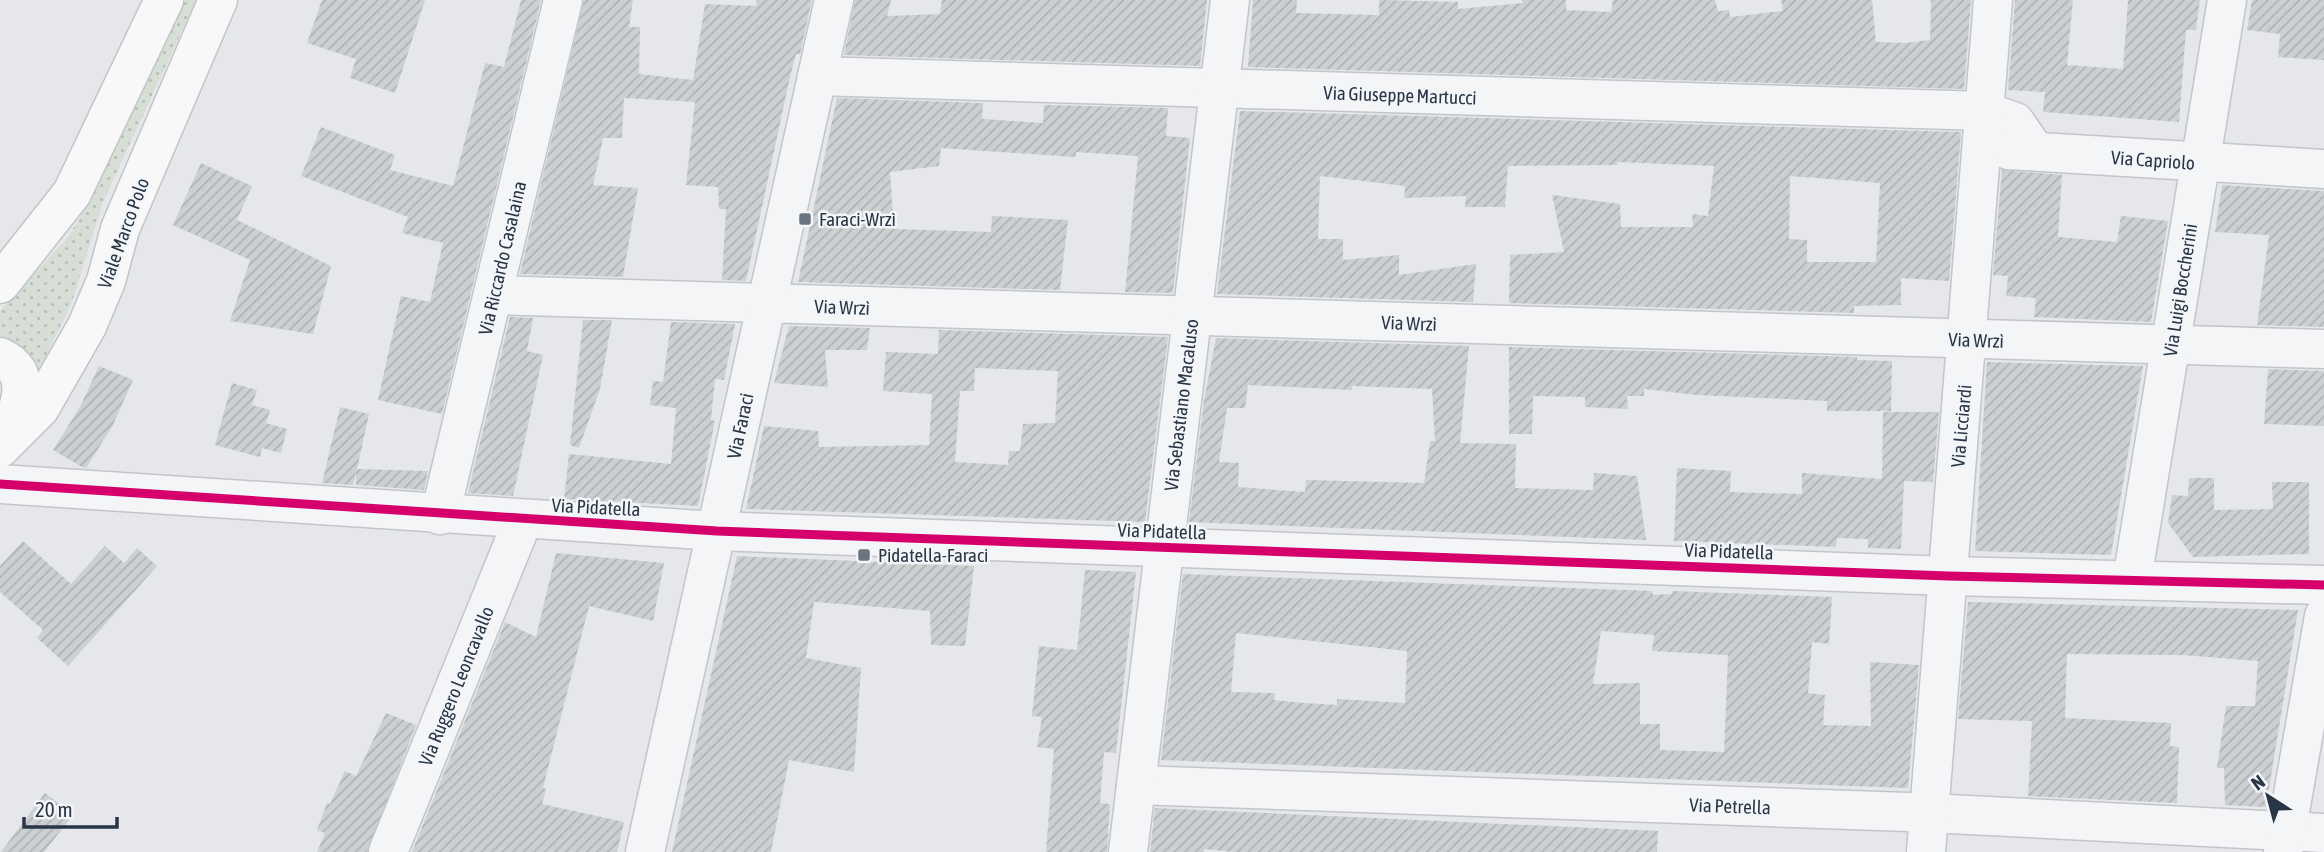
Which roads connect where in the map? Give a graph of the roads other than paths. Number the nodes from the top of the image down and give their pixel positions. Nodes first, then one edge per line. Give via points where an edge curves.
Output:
1 (164, 0) edge
2 (218, 0) edge
3 (563, 0) edge
4 (834, 0) edge
5 (1230, 0) edge
6 (1993, 0) edge
7 (2227, 0) edge
8 (817, 76) junction
9 (1219, 90) junction
10 (1984, 111) junction
11 (1981, 149) junction
12 (2035, 151) junction
13 (2200, 163) junction
14 (2324, 169) edge
15 (0, 284) edge
16 (494, 295) junction
17 (766, 305) junction
18 (1191, 317) junction
19 (1968, 340) junction
20 (2172, 346) junction
21 (2324, 349) edge
22 (0, 357) edge
23 (3, 446) edge
24 (0, 484) edge
25 (440, 515) junction
26 (523, 520) junction
27 (717, 531) junction
28 (1164, 548) junction
29 (1948, 576) junction
30 (2132, 580) junction
31 (2324, 585) edge
32 (2324, 616) edge
33 (1136, 786) junction
34 (1928, 813) junction
35 (2324, 833) edge
36 (2285, 842) edge
37 (388, 852) edge
38 (645, 852) edge
39 (1128, 852) edge
40 (1926, 852) edge

1 - 15 main road via 72,193
2 - 23 main road, Viale Marco Polo via 120,229 87,326 40,408
3 - 16 street, Via Riccardo Casalaina
4 - 8 street, Via Faraci
5 - 9 street, Via Sebastiano Macaluso
6 - 10 street, Via Licciardi
7 - 13 street, Via Luigi Boccherini
8 - 9 street, Via Giuseppe Martucci
8 - 17 street, Via Faraci
9 - 10 street, Via Giuseppe Martucci
9 - 18 street, Via Sebastiano Macaluso
10 - 11 street, Via Licciardi
10 - 12 street via 2015,122
11 - 12 street, Via Capriolo
11 - 19 street, Via Licciardi
12 - 13 street, Via Capriolo
13 - 14 street, Via Capriolo
13 - 20 street, Via Luigi Boccherini
16 - 17 street, Via Wrzì
16 - 25 street, Via Riccardo Casalaina
17 - 18 street, Via Wrzì
17 - 27 street, Via Faraci
18 - 19 street, Via Wrzì
18 - 28 street, Via Sebastiano Macaluso
19 - 20 street, Via Wrzì
19 - 29 street, Via Licciardi
20 - 21 street, Via Wrzì
20 - 30 street, Via Luigi Boccherini
22 - 23 main road via 23,379 21,401
24 - 25 street, Via Pidatella
25 - 26 street, Via Pidatella
26 - 27 street, Via Pidatella
26 - 37 street, Via Ruggero Leoncavallo
27 - 28 street, Via Pidatella
27 - 38 street, Via Faraci
28 - 29 street, Via Pidatella
28 - 33 street, Via Sebastiano Macaluso
29 - 30 street, Via Pidatella
29 - 34 street, Via Licciardi
30 - 31 street, Via Pidatella
32 - 36 street
33 - 34 street, Via Petrella
33 - 39 street, Via Sebastiano Macaluso
34 - 36 street, Via Petrella
34 - 40 street, Via Licciardi
35 - 36 street, Via Petrella

